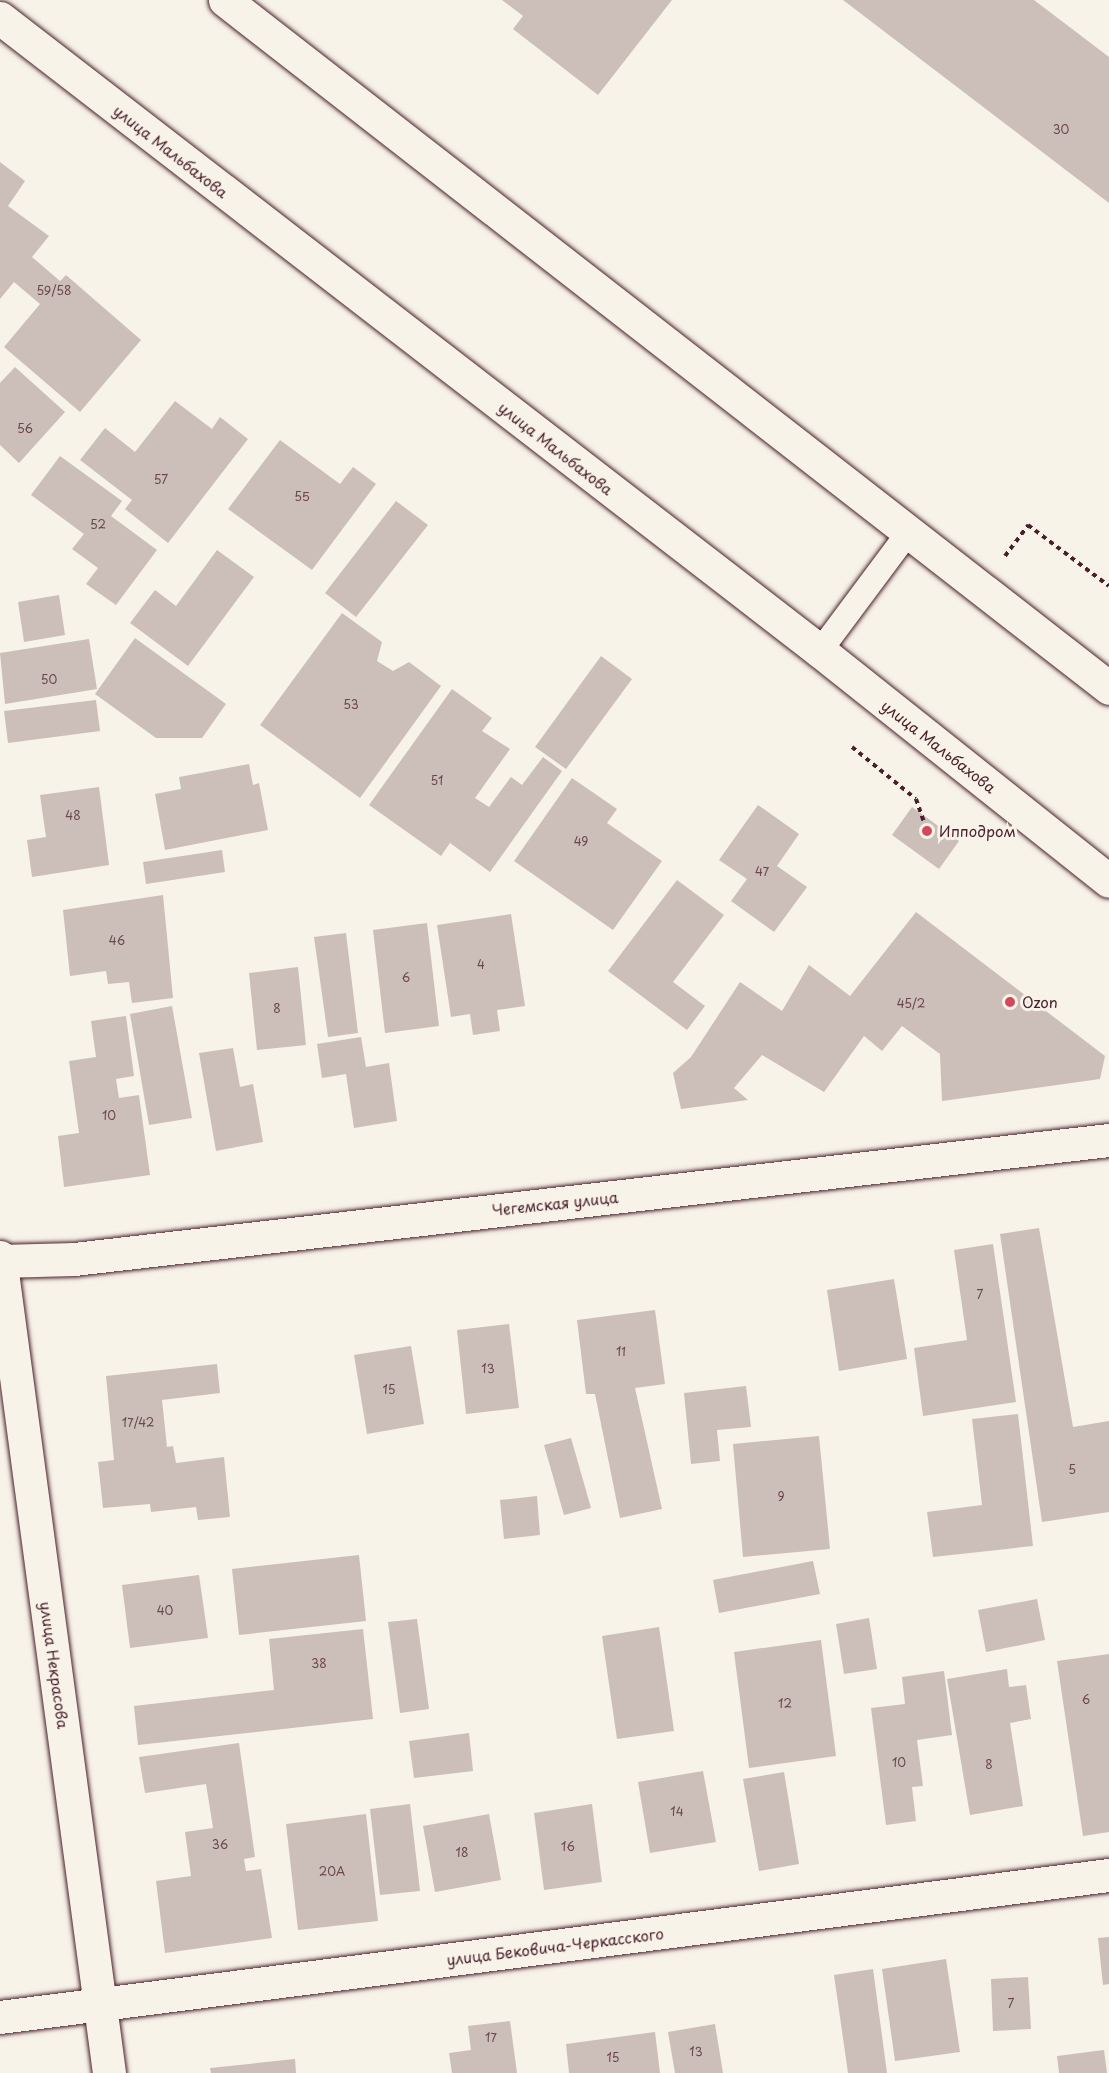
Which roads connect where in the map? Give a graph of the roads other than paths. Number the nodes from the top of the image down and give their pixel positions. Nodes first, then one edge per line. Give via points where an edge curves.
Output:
1 (225, 0) edge
2 (0, 18) edge
3 (908, 533) junction
4 (820, 651) junction
5 (1109, 688) edge
6 (1109, 881) edge
7 (1109, 1140) edge
8 (0, 1257) edge
9 (0, 1261) edge
10 (1109, 1875) edge
11 (101, 2004) junction
12 (0, 2017) edge
13 (109, 2073) edge

1 - 3 street
2 - 4 street, улица Мальбахова
3 - 4 lane
3 - 5 street
4 - 6 street, улица Мальбахова
7 - 9 street, Чегемская улица via 74,1259
8 - 9 street, улица Некрасова
9 - 11 street, улица Некрасова
10 - 11 street, улица Бековича-Черкасского
11 - 12 street, улица Бековича-Черкасского
11 - 13 street, улица Некрасова

